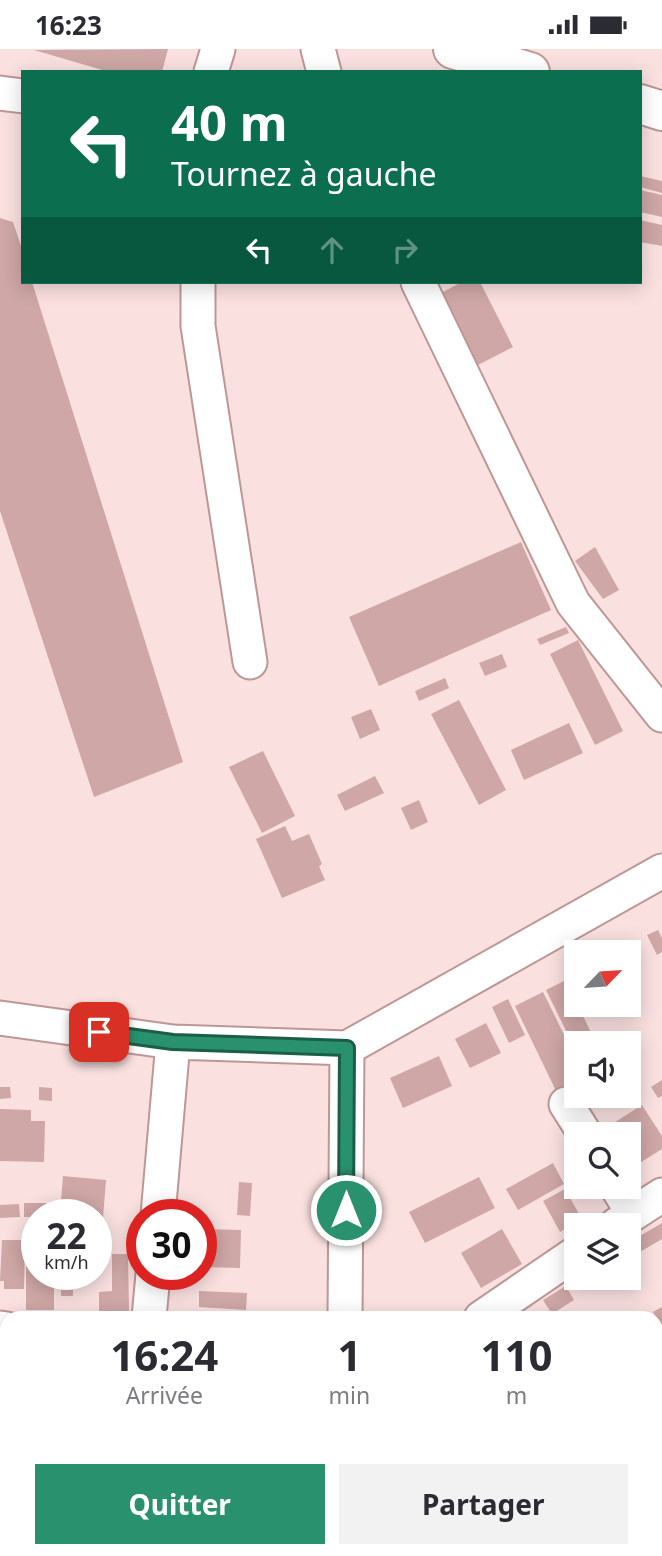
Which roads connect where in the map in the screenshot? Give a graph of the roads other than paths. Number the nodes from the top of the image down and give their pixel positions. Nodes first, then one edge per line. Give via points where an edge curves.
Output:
1 (218, 49) edge
2 (318, 49) edge
3 (453, 49) edge
4 (212, 70) edge
5 (323, 70) edge
6 (523, 70) edge
7 (0, 93) edge
8 (21, 96) edge
9 (642, 105) edge
10 (662, 111) edge
11 (198, 284) edge
12 (419, 284) edge
13 (250, 662) dead end
14 (662, 715) edge
15 (662, 871) edge
16 (0, 1018) edge
17 (173, 1042) junction
18 (347, 1048) junction
19 (662, 1195) edge
20 (159, 1199) edge
21 (622, 1208) edge
22 (564, 1261) edge
23 (152, 1290) edge
24 (150, 1311) edge
25 (345, 1311) edge
26 (491, 1311) edge

1 - 4 street
2 - 5 street
3 - 6 main road
7 - 8 street
9 - 10 main road
11 - 13 street via 198,326
12 - 14 street via 573,603
15 - 18 street
16 - 17 street
17 - 18 street
17 - 20 street
18 - 25 street
19 - 21 street
22 - 26 street
23 - 24 street

